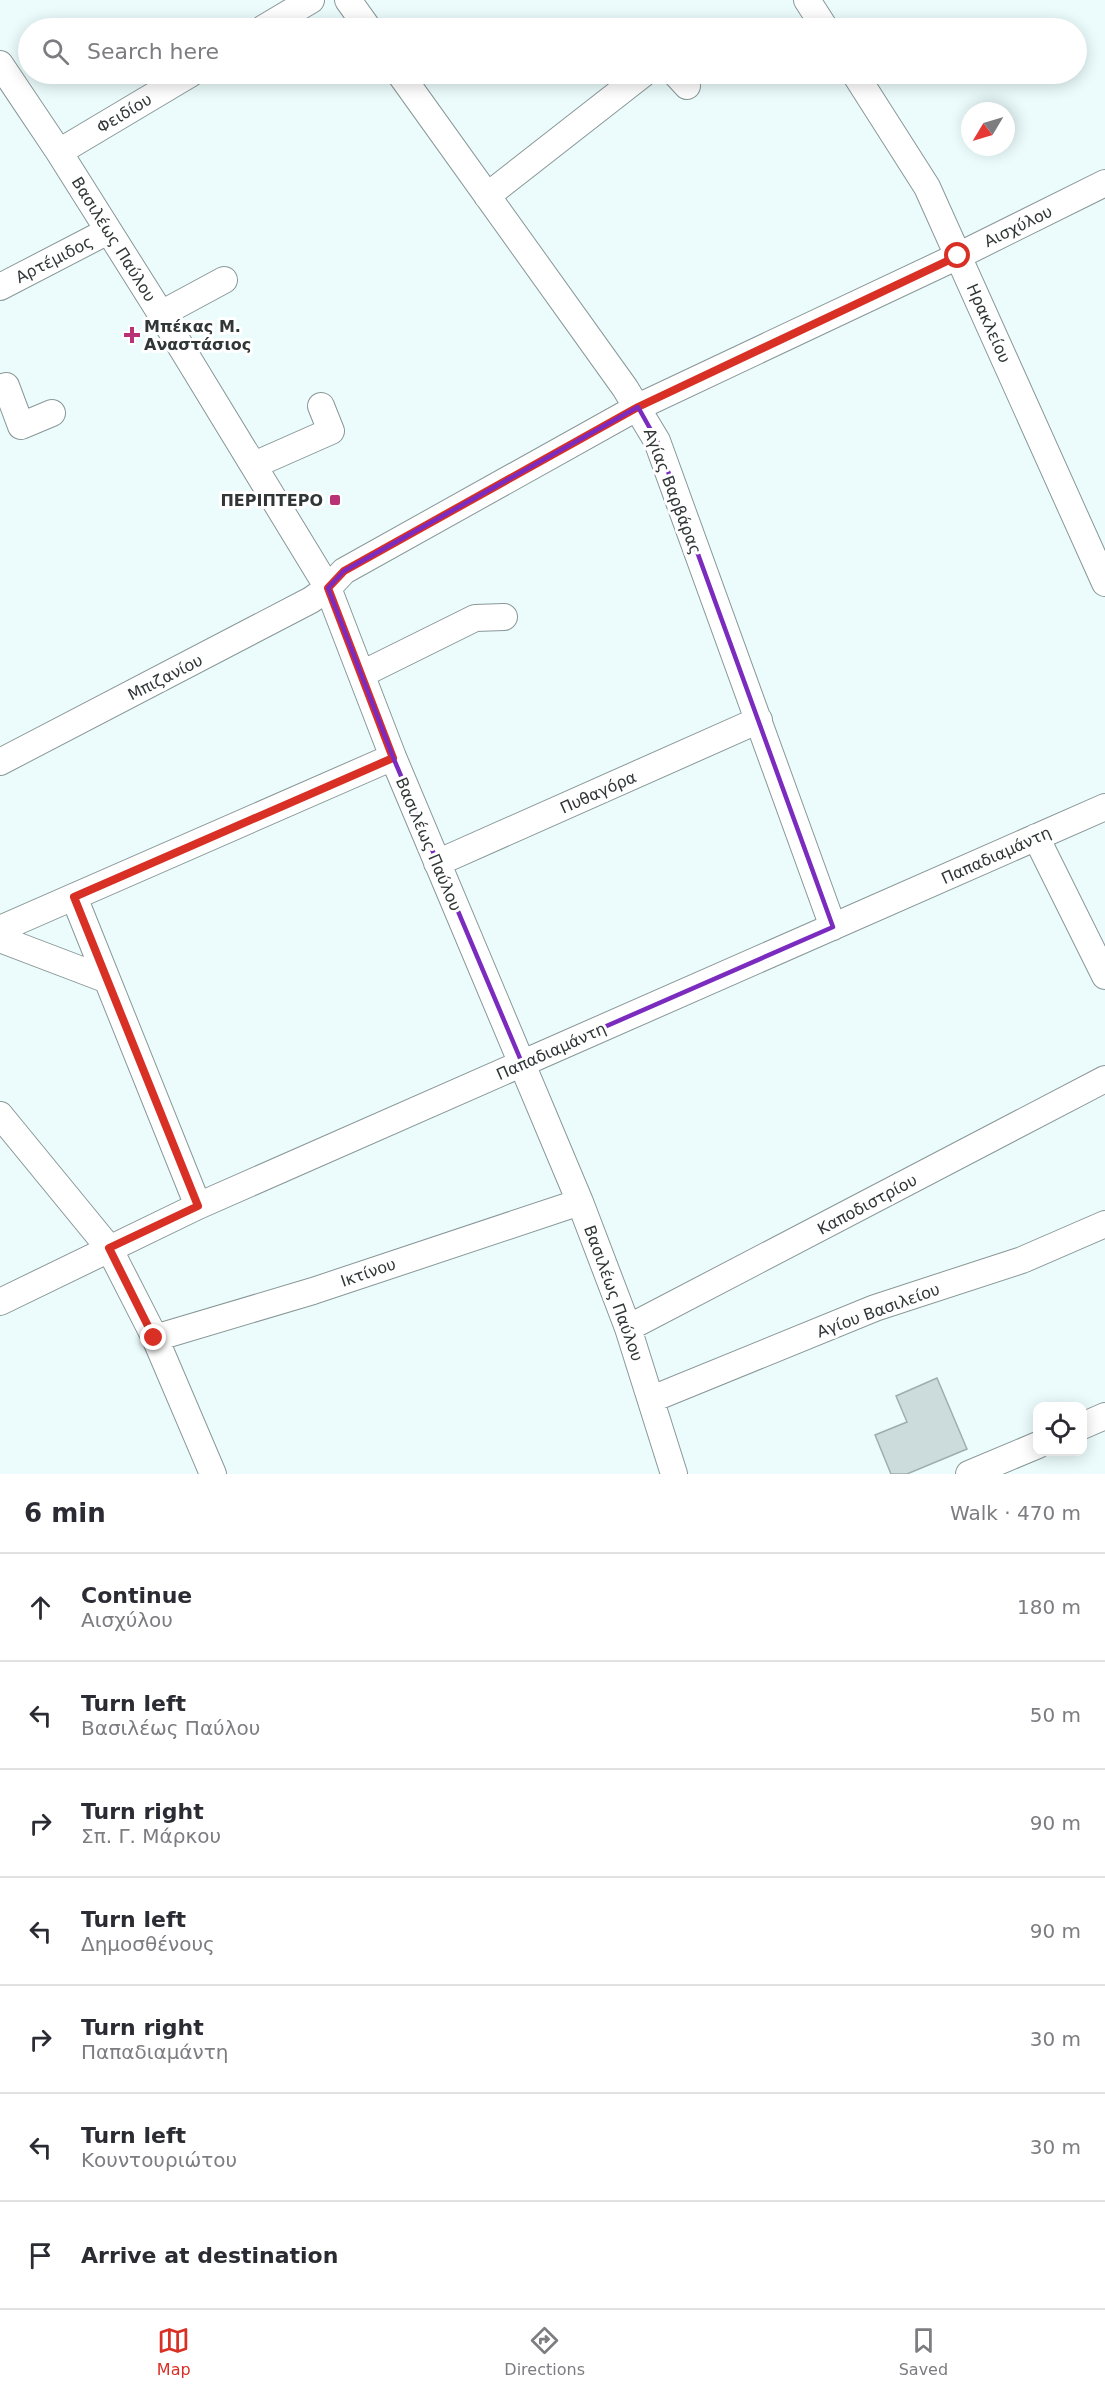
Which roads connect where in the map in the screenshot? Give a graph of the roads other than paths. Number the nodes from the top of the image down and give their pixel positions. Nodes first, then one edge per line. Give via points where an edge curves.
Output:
1 (311, 0) edge
2 (348, 0) edge
3 (807, 0) edge
4 (281, 18) edge
5 (361, 18) edge
6 (819, 18) edge
7 (0, 64) edge
8 (173, 84) edge
9 (407, 84) edge
10 (630, 84) edge
11 (861, 84) edge
12 (59, 152) junction
13 (1105, 183) edge
14 (487, 196) junction
15 (108, 231) junction
16 (958, 256) junction
17 (224, 280) dead end
18 (0, 287) edge
19 (161, 314) junction
20 (0, 388) edge
21 (321, 406) dead end
22 (638, 407) junction
23 (51, 413) dead end
24 (254, 465) junction
25 (1105, 583) edge
26 (328, 588) junction
27 (504, 617) dead end
28 (362, 674) junction
29 (759, 720) junction
30 (393, 758) junction
31 (0, 762) edge
32 (1105, 807) edge
33 (1036, 837) junction
34 (437, 863) junction
35 (74, 897) junction
36 (833, 927) junction
37 (0, 929) edge
38 (0, 939) edge
39 (1105, 976) edge
40 (105, 979) junction
41 (522, 1063) junction
42 (1105, 1079) edge
43 (4, 1126) edge
44 (580, 1202) junction
45 (198, 1206) junction
46 (1105, 1224) edge
47 (109, 1248) junction
48 (0, 1302) edge
49 (628, 1328) junction
50 (154, 1338) junction
51 (652, 1399) junction
52 (1105, 1416) edge
53 (1087, 1424) edge
54 (1033, 1447) edge
55 (213, 1474) edge
56 (674, 1474) edge
57 (969, 1474) edge

1 - 4 street
2 - 5 street
3 - 6 street
7 - 12 street, Βασιλέως Παύλου
8 - 12 street, Φειδίου
9 - 14 street, Αγίας Βαρβάρας
10 - 14 street
11 - 16 street, Ηρακλείου via 918,172
12 - 15 street, Βασιλέως Παύλου
13 - 16 street, Αισχύλου
14 - 22 street, Αγίας Βαρβάρας
15 - 18 street, Αρτέμιδος
15 - 19 street, Βασιλέως Παύλου
16 - 22 street, Αισχύλου
16 - 25 street, Ηρακλείου
17 - 19 street
19 - 24 street, Βασιλέως Παύλου
20 - 23 street via 6,386 21,426
21 - 24 street via 331,431
22 - 26 street, Αισχύλου via 344,571
22 - 29 street, Αγίας Βαρβάρας via 657,441
24 - 26 street, Βασιλέως Παύλου
26 - 28 street, Βασιλέως Παύλου
26 - 31 street, Μπιζανίου
27 - 28 street via 476,618
28 - 30 street, Βασιλέως Παύλου
29 - 34 street, Πυθαγόρα
29 - 36 street, Αγίας Βαρβάρας
30 - 34 street, Βασιλέως Παύλου
30 - 35 street
32 - 33 street, Παπαδιαμάντη
33 - 36 street, Παπαδιαμάντη
33 - 39 street
34 - 41 street, Βασιλέως Παύλου
35 - 37 street
35 - 40 street
36 - 41 street, Παπαδιαμάντη
38 - 40 street
40 - 45 street
41 - 44 street, Βασιλέως Παύλου
41 - 45 street, Παπαδιαμάντη
42 - 49 street, Καποδιστρίου
43 - 47 street
44 - 49 street, Βασιλέως Παύλου
44 - 50 street, Ικτίνου via 313,1291
45 - 47 street, Παπαδιαμάντη
46 - 51 street, Αγίου Βασιλείου via 1022,1260 874,1308
47 - 48 street, Παπαδιαμάντη
47 - 50 street
49 - 51 street, Βασιλέως Παύλου
50 - 55 street
51 - 56 street, Βασιλέως Παύλου
52 - 53 street
54 - 57 street

